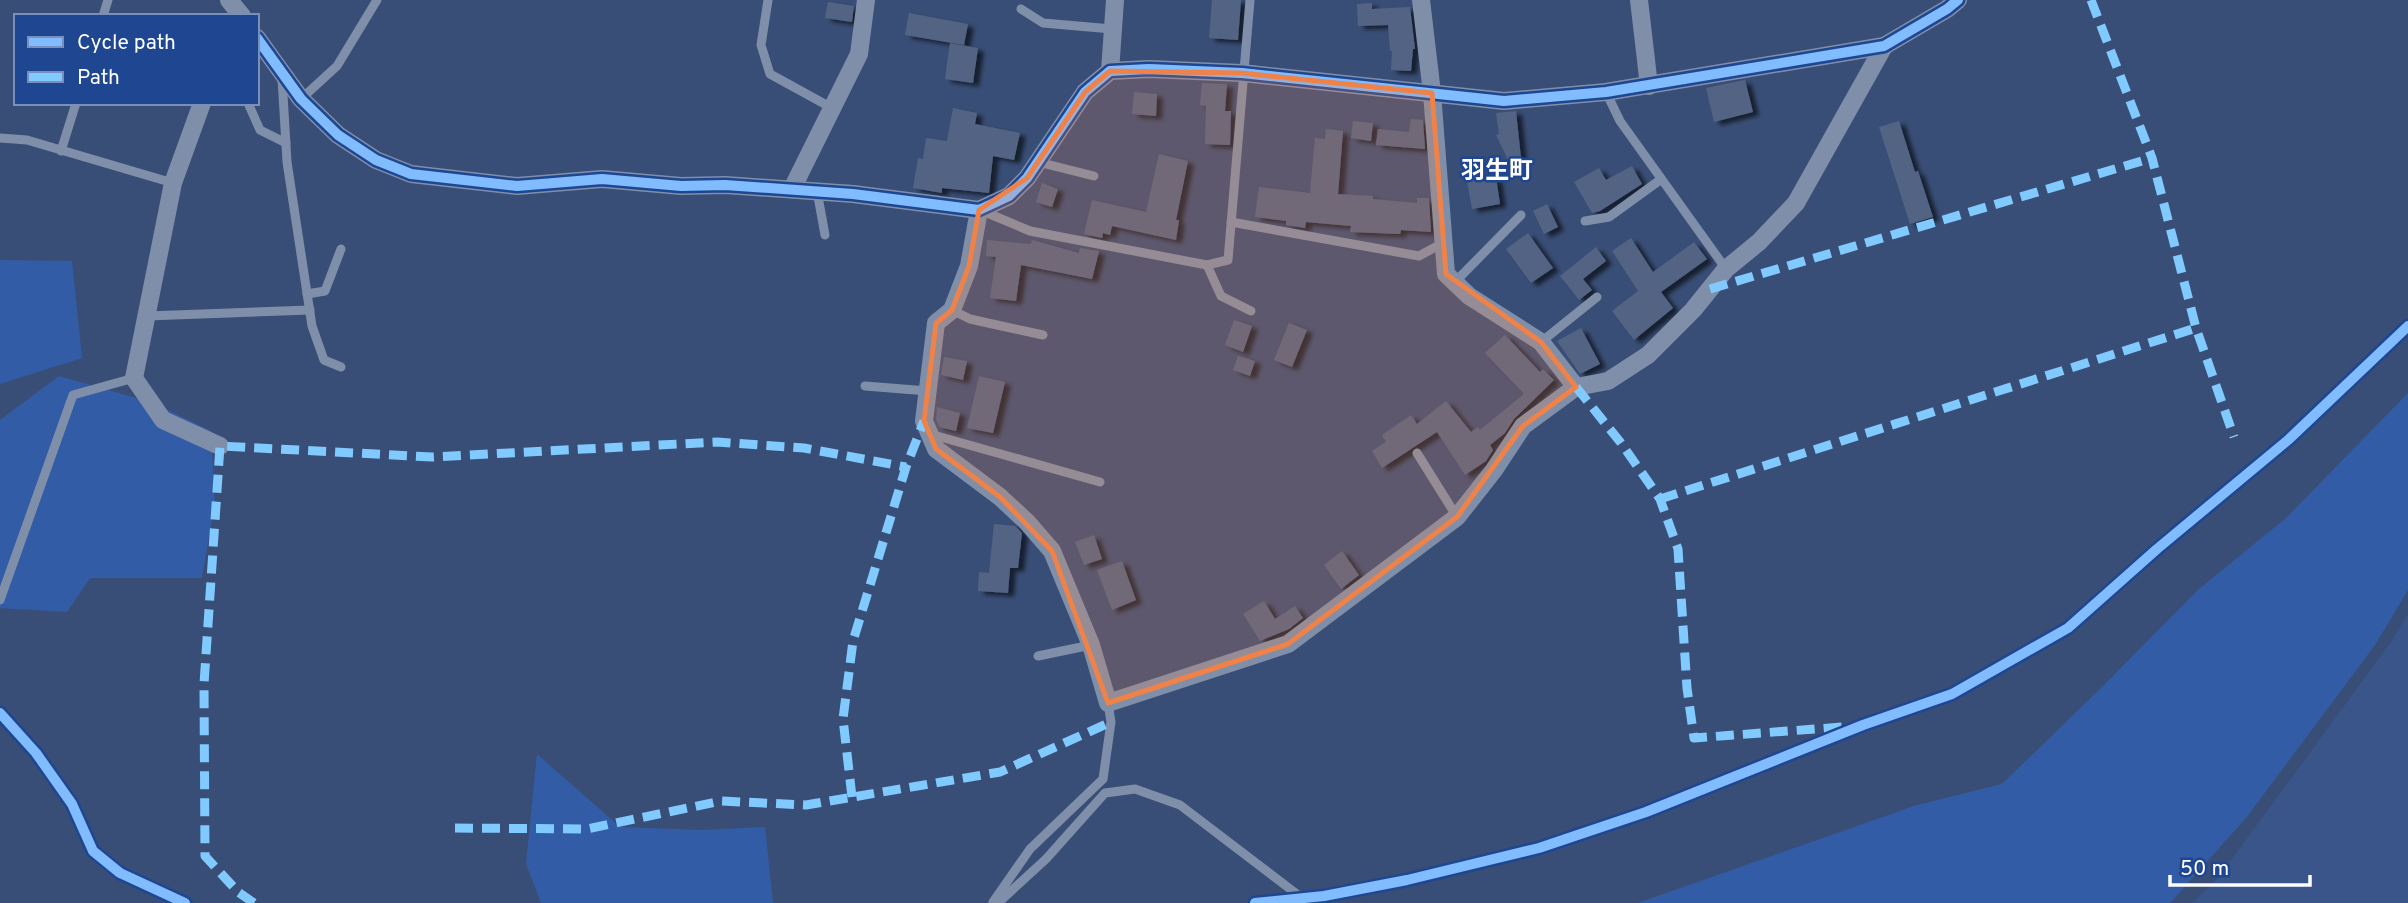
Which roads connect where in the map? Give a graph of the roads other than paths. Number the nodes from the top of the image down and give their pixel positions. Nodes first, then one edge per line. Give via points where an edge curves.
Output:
1 (377, 0) edge
2 (768, 0) edge
3 (866, 0) edge
4 (1115, 0) edge
5 (1250, 0) edge
6 (1421, 0) edge
7 (1639, 0) edge
8 (1958, 0) edge
9 (1021, 9) dead end
10 (1112, 29) junction
11 (259, 41) edge
12 (1884, 46) junction
13 (1110, 71) junction
14 (282, 73) junction
15 (1242, 73) junction
16 (1648, 86) junction
17 (1606, 92) junction
18 (1432, 93) junction
19 (301, 99) junction
20 (75, 105) edge
21 (201, 105) edge
22 (249, 105) edge
23 (832, 108) junction
24 (0, 138) edge
25 (286, 143) junction
26 (61, 151) junction
27 (1038, 162) junction
28 (1094, 176) dead end
29 (1660, 180) junction
30 (173, 183) junction
31 (792, 189) junction
32 (817, 191) junction
33 (979, 210) junction
34 (1521, 215) dead end
35 (1586, 221) dead end
36 (1231, 222) junction
37 (825, 234) dead end
38 (1445, 243) junction
39 (341, 249) dead end
40 (1207, 265) junction
41 (1726, 269) junction
42 (1455, 282) junction
43 (307, 293) junction
44 (1597, 297) dead end
45 (310, 310) junction
46 (952, 310) junction
47 (1251, 311) dead end
48 (146, 316) junction
49 (1043, 335) dead end
50 (1541, 342) junction
51 (341, 367) dead end
52 (134, 378) junction
53 (865, 386) dead end
54 (1576, 387) junction
55 (928, 391) junction
56 (929, 434) junction
57 (220, 446) dead end
58 (1417, 453) dead end
59 (1100, 482) dead end
60 (1457, 517) junction
61 (0, 600) edge
62 (1091, 645) junction
63 (1038, 656) dead end
64 (1108, 702) junction
65 (1302, 898) dead end
66 (995, 903) edge

1 - 19 lane via 337,66
2 - 23 lane via 761,45 770,74
3 - 23 street via 859,54
4 - 10 street
5 - 15 lane
6 - 18 street
7 - 16 street
8 - 12 street
9 - 10 lane via 1043,23
10 - 13 street
11 - 14 street
12 - 16 street
12 - 41 street via 1796,203
13 - 15 street
13 - 27 street via 1085,92
14 - 19 street
14 - 25 lane
15 - 18 street
15 - 36 lane
16 - 17 street
17 - 18 street via 1504,101
17 - 29 lane
18 - 38 street
19 - 31 street via 338,135 376,160 411,174 517,186 602,179
20 - 26 lane
21 - 30 street
22 - 25 lane via 260,130
23 - 31 street
24 - 26 lane
25 - 43 lane
26 - 30 lane
27 - 28 lane
27 - 33 street via 1009,195
29 - 35 lane via 1609,217
29 - 41 lane
30 - 48 street
31 - 32 street
32 - 33 street
32 - 37 lane
33 - 40 lane via 1030,231
33 - 46 street via 969,266
34 - 42 lane
36 - 38 lane via 1419,256
36 - 40 lane via 1228,260
38 - 42 street via 1446,274
39 - 43 lane via 325,291
40 - 47 lane via 1222,296
41 - 54 street via 1648,355 1608,381
42 - 50 street
43 - 45 lane
44 - 50 lane
45 - 48 lane
45 - 51 lane via 324,360
46 - 49 lane via 970,320
46 - 55 street via 936,323
48 - 52 street
50 - 54 street
52 - 57 street via 163,420
52 - 61 lane via 73,395
53 - 55 lane
54 - 60 street via 1523,426
55 - 56 street via 924,421
56 - 59 lane
56 - 62 street via 936,449 1000,497 1052,551
58 - 60 lane
60 - 64 street via 1288,643
62 - 63 lane
62 - 64 street
64 - 66 lane via 1111,722 1103,779 1030,849
65 - 66 lane via 1180,805 1135,789 1105,793 1046,859

